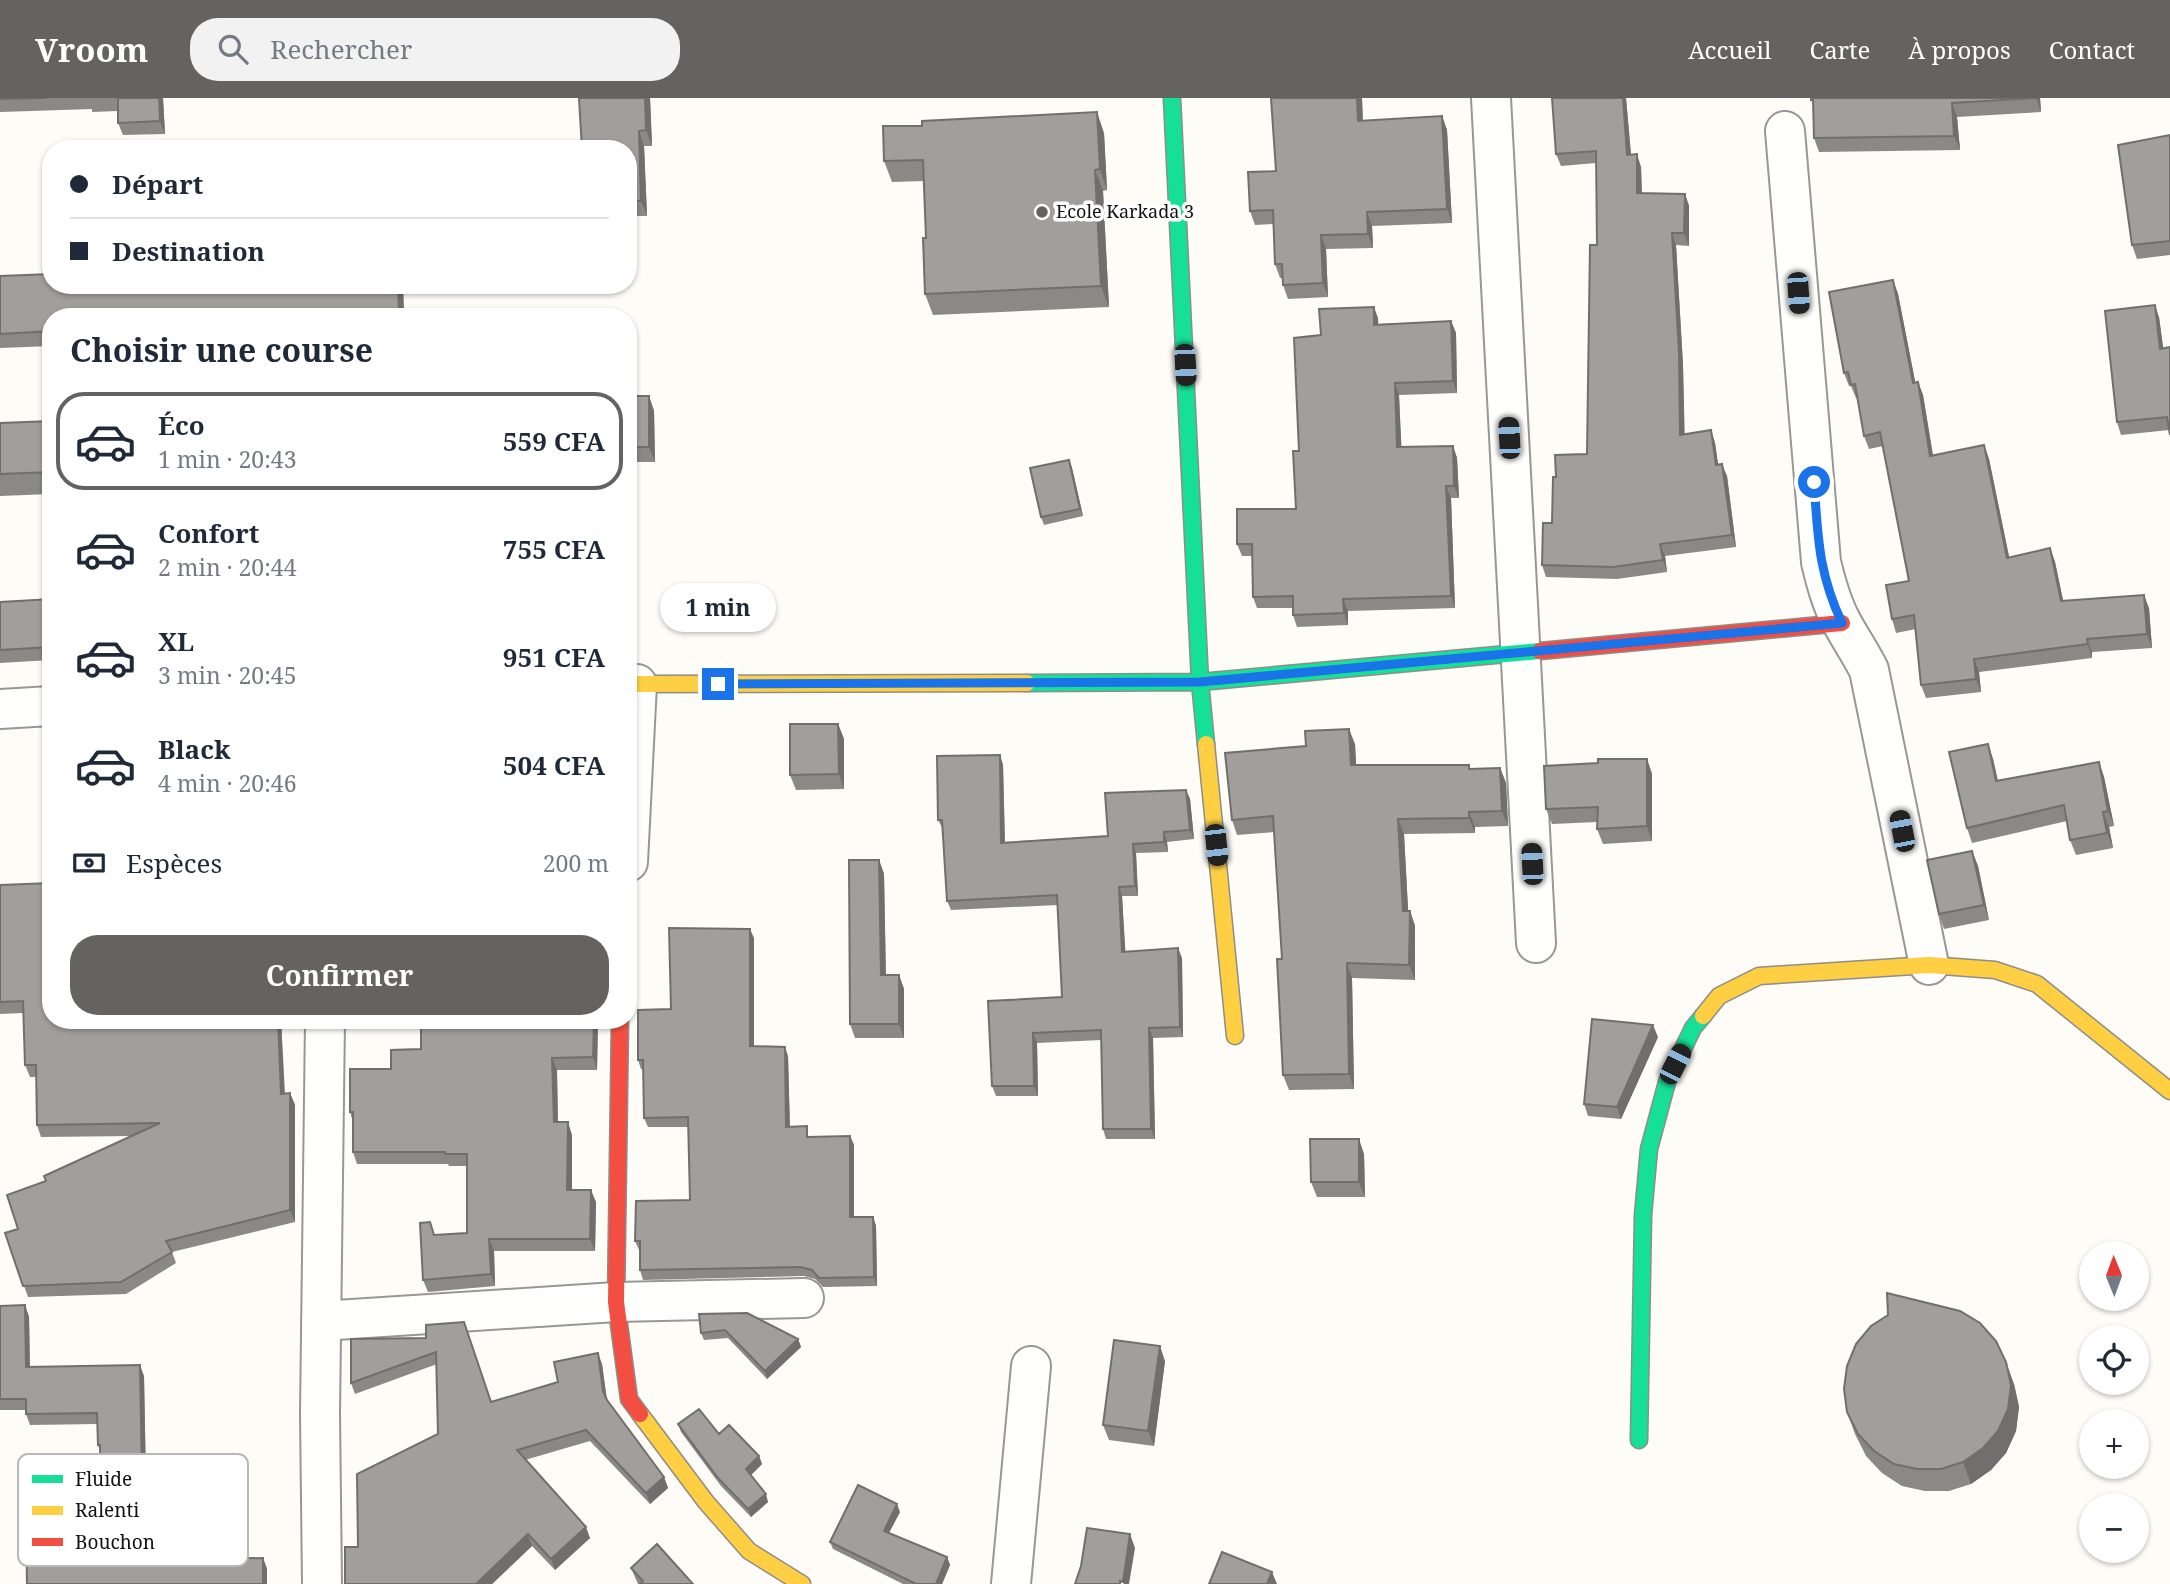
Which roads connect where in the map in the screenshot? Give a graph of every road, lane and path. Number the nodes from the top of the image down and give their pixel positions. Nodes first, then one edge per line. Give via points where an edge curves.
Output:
1 (1172, 98) edge
2 (1491, 98) edge
3 (1785, 131) dead end
4 (1842, 623) junction
5 (1521, 653) junction
6 (1200, 682) junction
7 (637, 684) edge
8 (42, 707) edge
9 (0, 709) edge
10 (1536, 943) dead end
11 (1929, 965) junction
12 (325, 1029) edge
13 (620, 1029) edge
14 (1235, 1036) dead end
15 (2170, 1091) edge
16 (804, 1298) dead end
17 (616, 1302) junction
18 (321, 1321) junction
19 (1031, 1366) dead end
20 (1640, 1440) dead end
21 (322, 1584) edge
22 (802, 1584) edge
23 (1011, 1584) edge

1 - 6 street
2 - 5 street
3 - 4 street via 1821,562
4 - 5 street
4 - 11 street via 1869,670
5 - 6 street
5 - 10 street
6 - 7 street
6 - 14 street
8 - 9 street
11 - 15 street via 1995,970 2037,984
11 - 20 street via 1759,976 1719,996 1693,1028 1667,1082 1649,1149 1643,1215
12 - 18 street
13 - 17 street
16 - 17 street
17 - 18 street
17 - 22 street via 629,1399 749,1551
18 - 21 street
19 - 23 street

